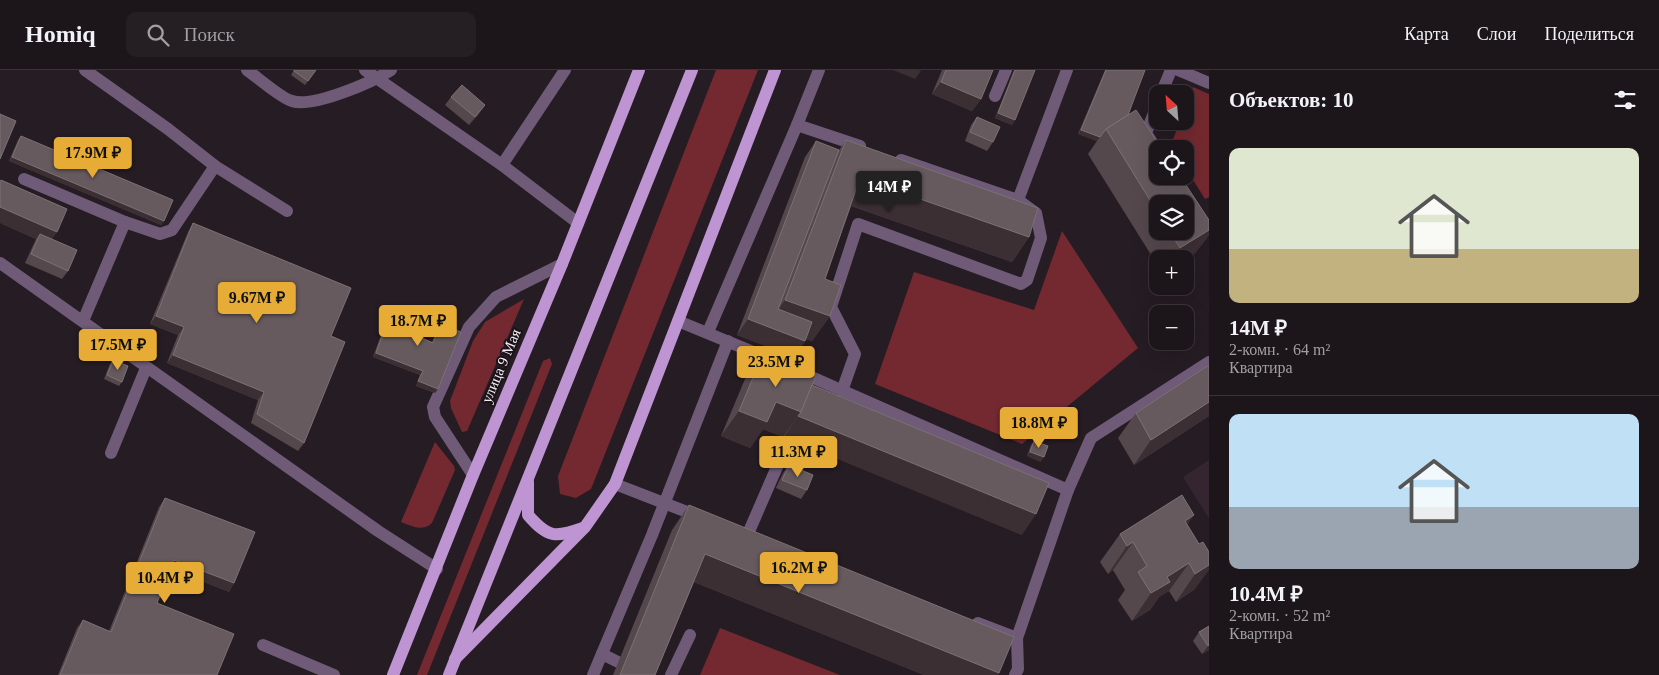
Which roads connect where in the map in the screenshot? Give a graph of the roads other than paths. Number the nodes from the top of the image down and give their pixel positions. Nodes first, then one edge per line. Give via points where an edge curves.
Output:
1 (85, 70) edge
2 (247, 70) edge
3 (365, 70) edge
4 (391, 70) edge
5 (565, 70) edge
6 (639, 70) edge
7 (692, 70) edge
8 (775, 70) edge
9 (819, 70) edge
10 (1006, 70) edge
11 (1067, 70) edge
12 (1171, 70) edge
13 (1178, 70) edge
14 (378, 79) junction
15 (1209, 83) edge
16 (1165, 85) edge
17 (995, 96) dead end
18 (797, 125) junction
19 (1149, 126) edge
20 (1150, 140) edge
21 (871, 150) edge
22 (889, 156) edge
23 (502, 165) junction
24 (215, 166) junction
25 (24, 178) dead end
26 (1018, 200) junction
27 (287, 211) dead end
28 (125, 222) junction
29 (578, 223) junction
30 (0, 263) edge
31 (562, 264) junction
32 (83, 321) junction
33 (678, 321) junction
34 (708, 332) junction
35 (728, 341) junction
36 (1209, 362) edge
37 (146, 368) junction
38 (842, 390) junction
39 (111, 453) dead end
40 (783, 453) dead end
41 (528, 474) junction
42 (473, 475) junction
43 (615, 484) junction
44 (1068, 490) junction
45 (665, 502) junction
46 (710, 521) edge
47 (585, 527) junction
48 (747, 536) edge
49 (436, 569) junction
50 (961, 617) edge
51 (690, 634) dead end
52 (1017, 638) junction
53 (263, 645) dead end
54 (602, 654) junction
55 (455, 659) junction
56 (618, 662) dead end
57 (334, 675) edge
58 (394, 675) edge
59 (449, 675) edge
60 (593, 675) edge
61 (671, 675) edge
62 (1015, 675) edge

1 - 24 street
2 - 14 street via 292,101 318,100
3 - 14 street
4 - 14 street
5 - 23 street
6 - 29 main road, улица 9 Мая
7 - 41 main road
8 - 33 main road
9 - 18 street
10 - 17 street
11 - 26 street
12 - 16 street
13 - 15 street
14 - 23 street
18 - 21 street
18 - 34 street
19 - 20 street via 1146,133
22 - 26 street
23 - 29 street
24 - 27 street
24 - 28 street via 172,230 160,234
25 - 28 street
26 - 38 street via 1036,213 1041,238 1027,280 1021,284 858,224 831,307 855,354
28 - 32 street
29 - 31 main road, улица 9 Мая
30 - 32 street
31 - 42 main road, улица 9 Мая
31 - 42 street via 496,297 469,328 433,407 435,417
32 - 37 street
33 - 34 street
33 - 43 main road
34 - 35 street
35 - 38 street
35 - 45 street
36 - 44 street via 1091,438
37 - 39 street
37 - 49 street
38 - 44 street
40 - 48 street
41 - 47 main road via 528,515 542,531 561,536
41 - 55 main road
42 - 49 main road, улица 9 Мая
43 - 45 street
43 - 47 main road
44 - 52 street
45 - 46 street
45 - 54 street
47 - 55 main road
49 - 58 main road, улица 9 Мая
50 - 52 street
51 - 61 street
52 - 62 street via 1018,669
53 - 57 street
54 - 56 street
54 - 60 street
55 - 59 main road

